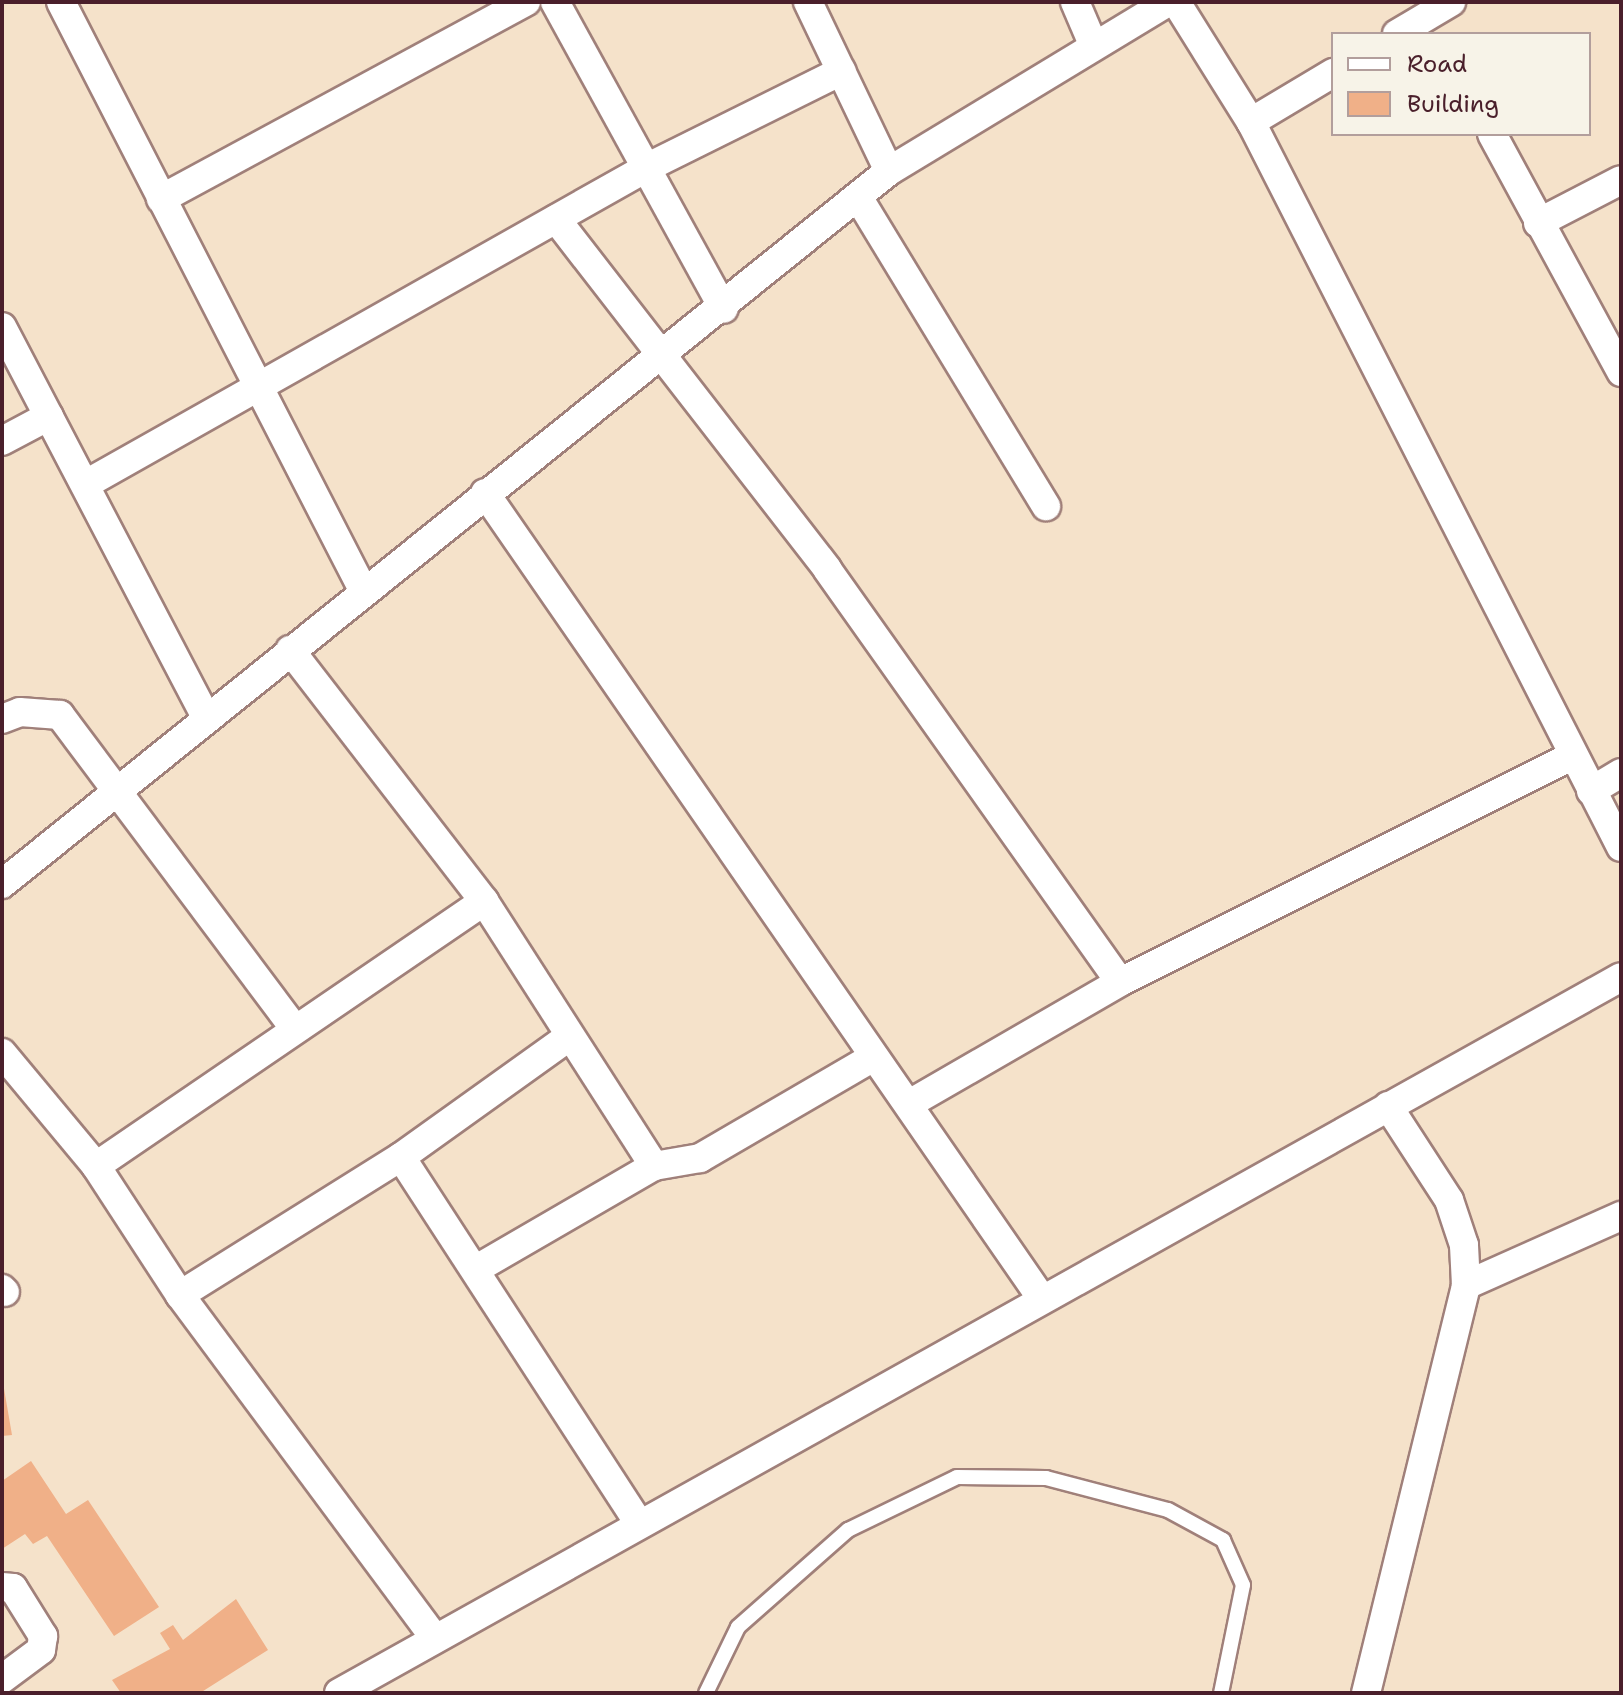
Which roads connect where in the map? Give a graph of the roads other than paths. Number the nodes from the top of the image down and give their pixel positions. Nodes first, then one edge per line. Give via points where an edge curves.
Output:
1 (526, 2) edge
2 (555, 2) edge
3 (808, 2) edge
4 (1075, 2) edge
5 (1168, 2) edge
6 (1176, 2) edge
7 (74, 6) edge
8 (1440, 17) edge
9 (1402, 32) edge
10 (1093, 44) junction
11 (841, 71) junction
12 (1331, 74) edge
13 (1251, 122) junction
14 (1493, 136) edge
15 (648, 167) junction
16 (889, 171) junction
17 (1621, 180) edge
18 (858, 197) junction
19 (161, 199) junction
20 (556, 219) junction
21 (1538, 223) junction
22 (724, 309) junction
23 (2, 327) edge
24 (658, 356) junction
25 (1621, 372) edge
26 (257, 384) junction
27 (49, 416) junction
28 (2, 441) edge
29 (86, 484) junction
30 (485, 493) junction
31 (1046, 506) dead end
32 (362, 588) junction
33 (290, 650) junction
34 (206, 718) junction
35 (2, 719) edge
36 (1572, 756) junction
37 (1621, 773) edge
38 (1591, 791) junction
39 (119, 793) junction
40 (1621, 847) edge
41 (2, 884) edge
42 (484, 901) junction
43 (1621, 977) edge
44 (1120, 982) junction
45 (295, 1029) junction
46 (567, 1038) junction
47 (2, 1053) edge
48 (872, 1058) junction
49 (909, 1104) junction
50 (1388, 1106) junction
51 (401, 1157) junction
52 (96, 1166) junction
53 (654, 1166) junction
54 (1621, 1216) edge
55 (478, 1268) junction
56 (1466, 1285) junction
57 (180, 1295) junction
58 (1040, 1296) junction
59 (639, 1523) junction
60 (2, 1587) edge
61 (435, 1638) junction
62 (2, 1679) edge
63 (339, 1693) edge
64 (706, 1693) edge
65 (1221, 1693) edge
66 (1366, 1693) edge

1 - 19 street
2 - 15 street
3 - 11 street
4 - 10 street
5 - 10 street
6 - 13 street
7 - 19 street
8 - 9 street
10 - 16 street
11 - 15 street
11 - 16 street
12 - 13 street
13 - 36 street
14 - 21 street
15 - 20 street
15 - 22 street
16 - 18 street
17 - 21 street
18 - 22 street
18 - 31 street
19 - 26 street
20 - 24 street
20 - 26 street
21 - 25 street
22 - 24 street
23 - 27 street
24 - 30 street
24 - 44 street via 827,569
26 - 29 street
26 - 32 street
27 - 28 street
27 - 29 street
29 - 34 street
30 - 32 street
30 - 48 street
32 - 33 street
33 - 34 street
33 - 42 street
34 - 39 street
35 - 39 street via 20,712 60,715
36 - 38 street
36 - 44 street
37 - 38 street
38 - 40 street
39 - 41 street
39 - 45 street
42 - 45 street
42 - 46 street
43 - 50 street
44 - 49 street
45 - 52 street
46 - 51 street
46 - 53 street
47 - 52 street
48 - 49 street
48 - 53 street via 700,1158
49 - 58 street
50 - 56 street via 1449,1200 1464,1245
50 - 58 street
51 - 55 street
51 - 57 street
52 - 57 street
53 - 55 street
54 - 56 street
55 - 59 street
56 - 66 street
57 - 61 street
58 - 59 street
59 - 61 street
60 - 62 street via 13,1588 43,1636 41,1650
61 - 63 street
64 - 65 lane via 738,1627 848,1530 957,1477 1046,1478 1168,1510 1223,1540 1243,1585

